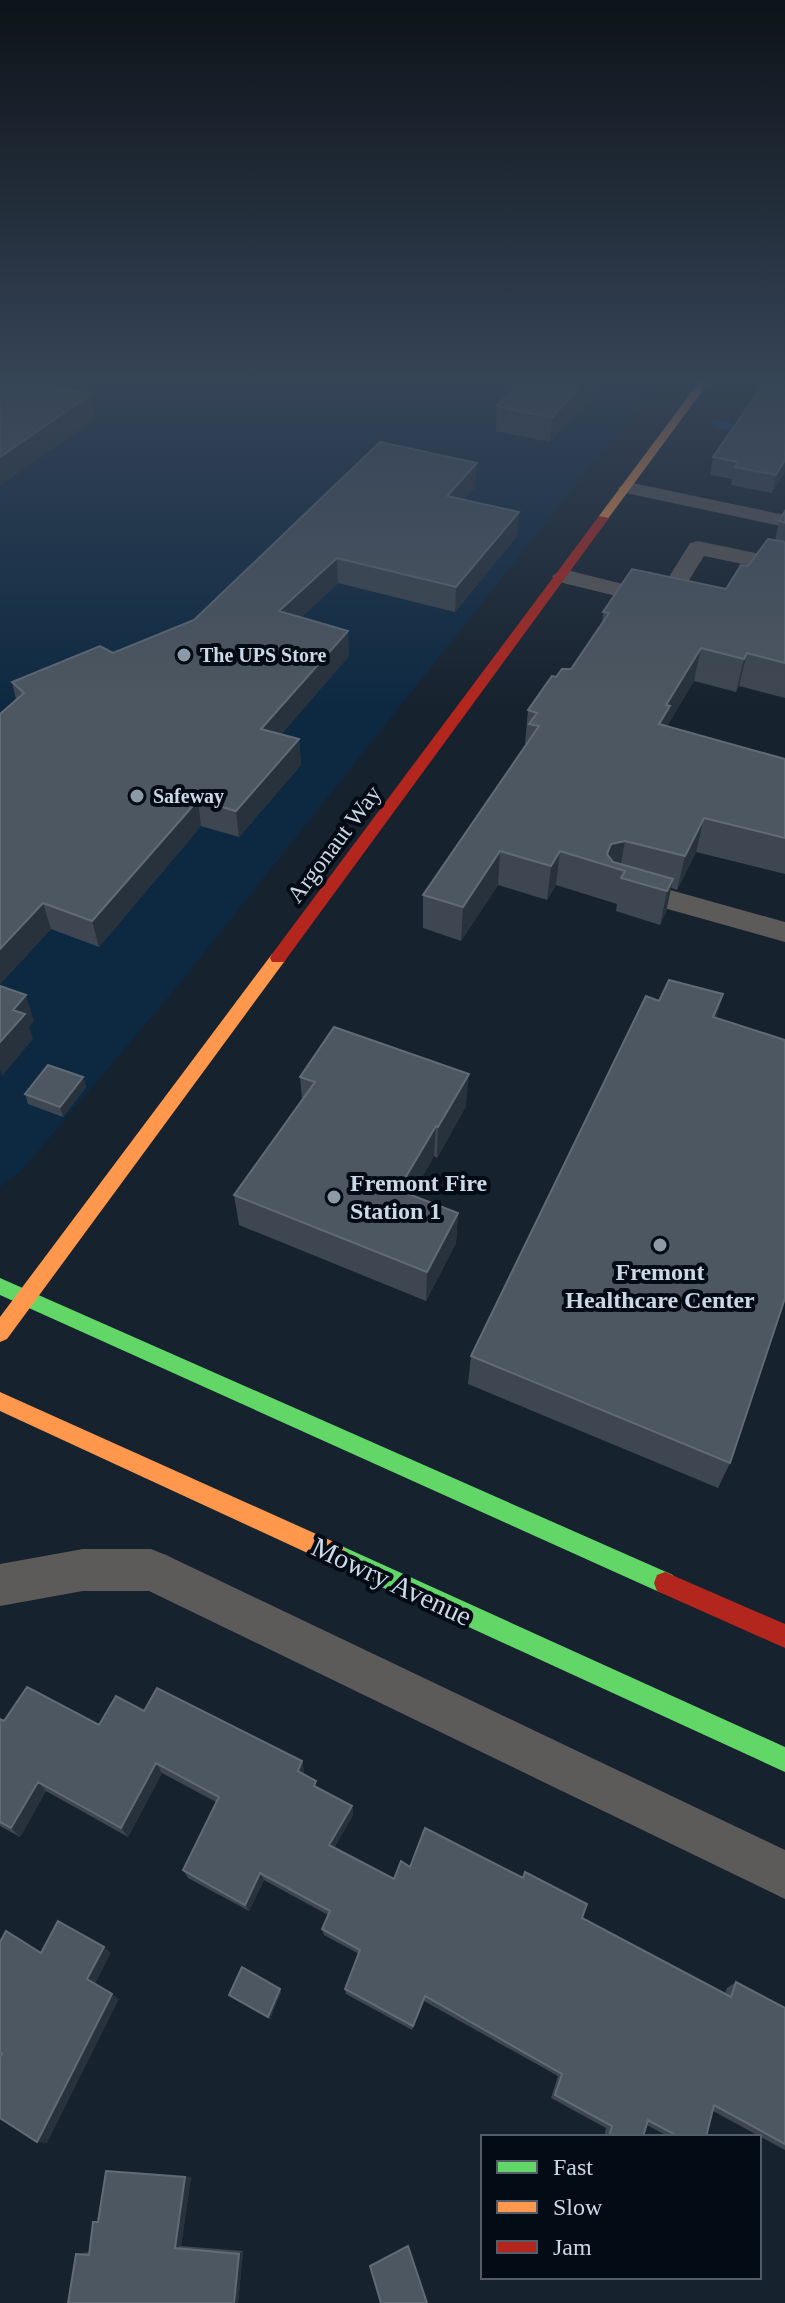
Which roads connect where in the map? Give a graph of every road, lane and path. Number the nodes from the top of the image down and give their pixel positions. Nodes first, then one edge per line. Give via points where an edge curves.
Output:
1 (627, 489) edge
2 (635, 489) edge
3 (785, 521) edge
4 (785, 566) edge
5 (563, 576) junction
6 (618, 886) edge
7 (785, 932) edge
8 (0, 1286) edge
9 (27, 1297) junction
10 (0, 1333) edge
11 (0, 1401) edge
12 (0, 1585) edge
13 (785, 1636) edge
14 (785, 1760) edge
15 (785, 1875) edge

1 - 5 street, Argonaut Way
2 - 3 street
4 - 5 street via 698,548 665,601
5 - 9 street, Argonaut Way
6 - 7 street
8 - 9 street
9 - 10 street, Argonaut Way
9 - 13 street
11 - 14 street, Mowry Avenue
12 - 15 street via 83,1570 151,1570

